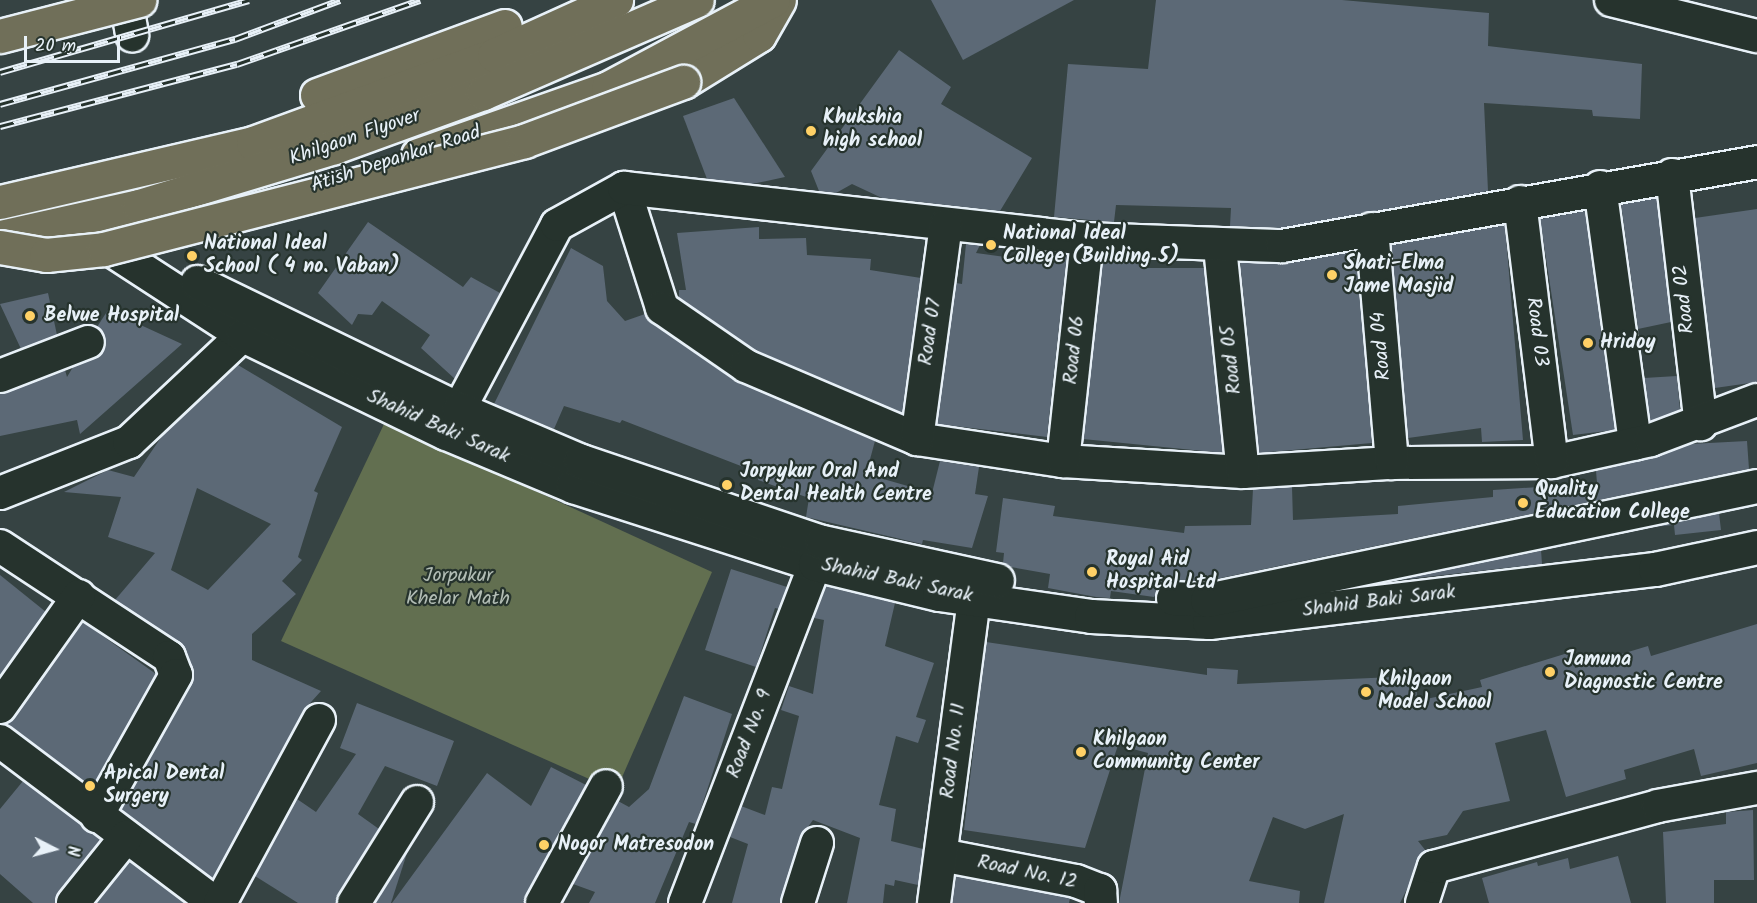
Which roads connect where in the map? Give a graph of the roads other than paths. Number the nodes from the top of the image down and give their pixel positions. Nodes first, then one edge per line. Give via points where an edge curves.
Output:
1 (126, 0) edge
2 (139, 0) edge
3 (566, 0) edge
4 (616, 0) edge
5 (697, 0) edge
6 (773, 0) edge
7 (779, 0) edge
8 (1611, 0) edge
9 (132, 35) dead end
10 (0, 36) edge
11 (1757, 36) edge
12 (1757, 162) edge
13 (1672, 175) junction
14 (0, 181) edge
15 (1600, 187) junction
16 (624, 188) junction
17 (0, 202) edge
18 (1520, 202) junction
19 (946, 225) junction
20 (1372, 229) junction
21 (0, 237) edge
22 (1087, 239) junction
23 (113, 241) junction
24 (0, 247) edge
25 (1220, 247) junction
26 (0, 263) edge
27 (243, 335) junction
28 (88, 342) dead end
29 (0, 376) edge
30 (1757, 400) edge
31 (453, 421) junction
32 (1701, 423) junction
33 (917, 439) junction
34 (1635, 444) junction
35 (1063, 461) junction
36 (1552, 462) junction
37 (1392, 463) junction
38 (1243, 472) junction
39 (1757, 486) edge
40 (0, 493) edge
41 (0, 546) edge
42 (1757, 547) edge
43 (815, 564) junction
44 (79, 596) junction
45 (974, 598) junction
46 (0, 707) edge
47 (319, 720) dead end
48 (0, 741) edge
49 (606, 786) dead end
50 (1757, 788) edge
51 (417, 802) dead end
52 (97, 816) junction
53 (126, 837) junction
54 (817, 843) dead end
55 (941, 855) junction
56 (73, 903) edge
57 (218, 903) edge
58 (354, 903) edge
59 (542, 903) edge
60 (685, 903) edge
61 (798, 903) edge
62 (934, 903) edge
63 (1101, 903) edge
64 (1422, 903) edge

1 - 9 street
2 - 10 main road, bridge
3 - 14 main road via 239,124
4 - 17 main road, Khilgaon Flyover via 494,55 253,143
5 - 21 main road, Khilgaon Flyover via 483,93 334,147 139,206
6 - 23 main road, Atish Depankar Road via 608,88 386,167
7 - 24 main road, bridge via 759,36 710,69 524,141 104,249 46,255
8 - 11 street
12 - 13 street
13 - 15 street
13 - 32 street, Road 02
15 - 18 street
15 - 34 street
16 - 19 street
16 - 31 street via 557,225
16 - 33 street via 662,308 746,366
18 - 20 street
18 - 36 street, Road 03
19 - 22 street
19 - 33 street, Road 07
20 - 25 street via 1282,246
20 - 37 street, Road 04
22 - 25 street
22 - 35 street, Road 06
23 - 26 main road, Atish Depankar Road
23 - 27 street, Shahid Baki Sarak
23 - 31 street, Shahid Baki Sarak
25 - 38 street, Road 05
27 - 31 street, Shahid Baki Sarak
27 - 40 street via 129,442
28 - 29 street
30 - 32 street
31 - 39 street, Shahid Baki Sarak via 822,542 981,578 1096,595 1207,600
31 - 43 street, Shahid Baki Sarak via 573,486
32 - 34 street
33 - 35 street
34 - 36 street
35 - 38 street
36 - 37 street
37 - 38 street
41 - 44 street
42 - 45 street, Shahid Baki Sarak via 1655,570 1209,622 1091,616
43 - 45 street, Shahid Baki Sarak via 939,594
43 - 60 street, Road No. 9
44 - 46 street
44 - 52 street via 157,646 169,657 176,675
45 - 55 street, Road No. 11
47 - 57 street
48 - 52 street
49 - 59 street
50 - 64 street via 1658,806 1434,867
51 - 58 street
52 - 53 street
53 - 56 street
53 - 57 street
54 - 61 street
55 - 62 street, Road No. 11
55 - 63 street, Road No. 12 via 1076,881 1100,890

